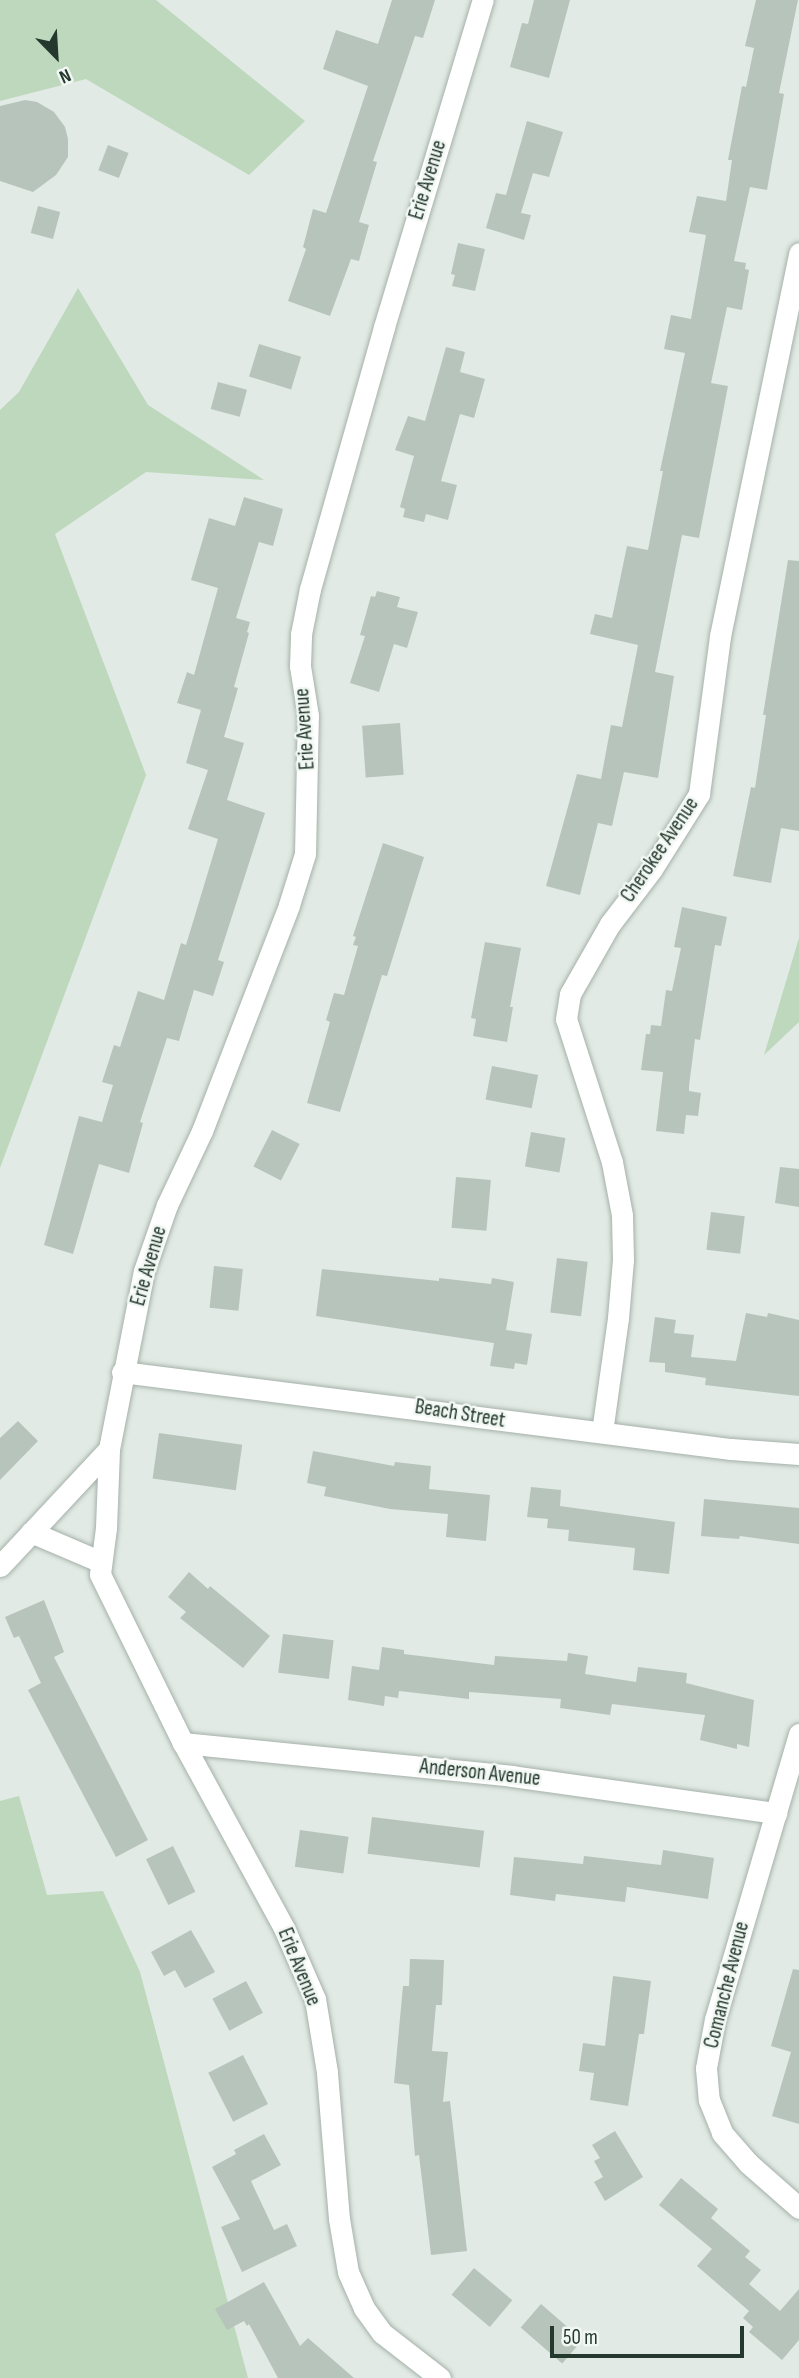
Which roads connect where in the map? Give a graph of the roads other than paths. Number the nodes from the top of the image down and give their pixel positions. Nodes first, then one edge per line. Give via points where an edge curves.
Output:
1 (483, 0) edge
2 (799, 253) edge
3 (122, 1372) junction
4 (602, 1432) junction
5 (109, 1449) junction
6 (799, 1454) edge
7 (32, 1532) junction
8 (101, 1562) junction
9 (0, 1566) edge
10 (799, 1734) edge
11 (183, 1743) junction
12 (776, 1813) junction
13 (799, 2208) edge
14 (440, 2378) edge

1 - 3 street, Erie Avenue via 310,589 300,666 308,716 305,854 202,1131 167,1205 144,1271
2 - 4 street, Cherokee Avenue via 720,636 699,794 652,869 610,924 570,993 566,1019 612,1162 622,1215 618,1318
3 - 4 street, Beach Street
3 - 5 street, Erie Avenue
4 - 6 street, Beach Street
5 - 7 street, Erie Avenue
5 - 8 street, Erie Avenue
7 - 8 street
7 - 9 street, Erie Avenue
8 - 11 street, Erie Avenue via 100,1574
10 - 12 street, Comanche Avenue
11 - 12 street, Anderson Avenue via 512,1776
11 - 14 street, Erie Avenue via 284,1928 315,1999 348,2272 364,2308 382,2333
12 - 13 street, Comanche Avenue via 715,2019 706,2068 709,2100 722,2133

